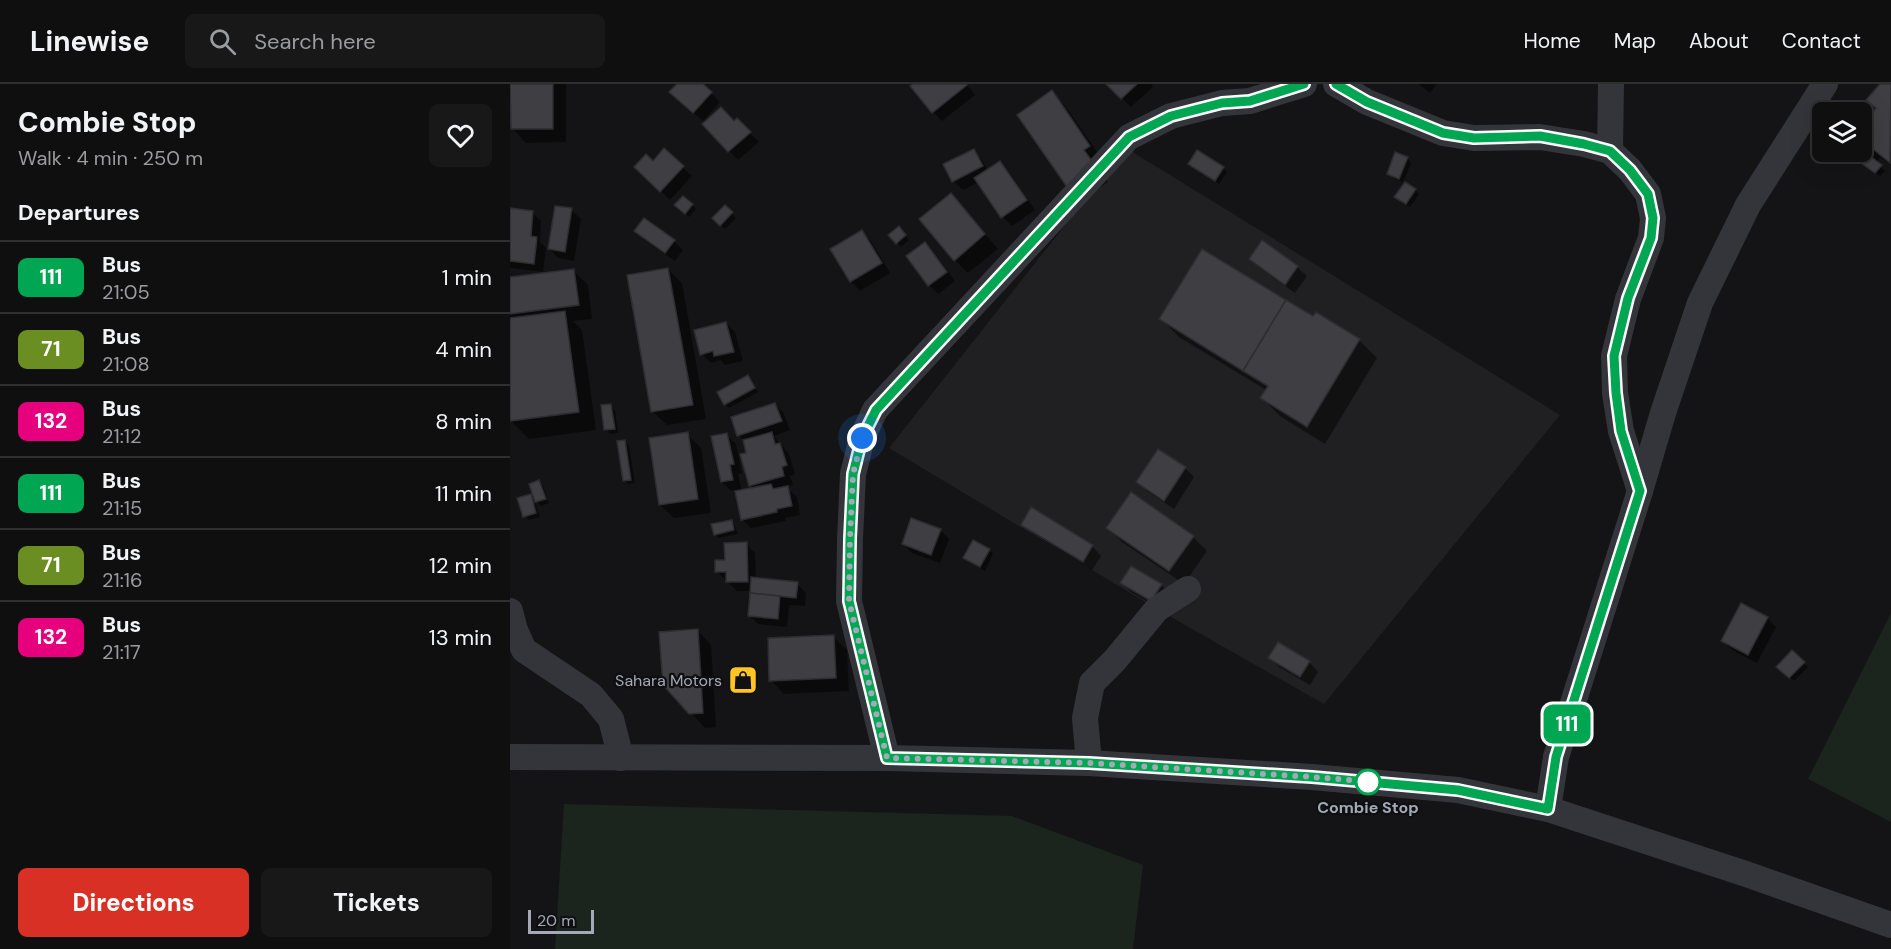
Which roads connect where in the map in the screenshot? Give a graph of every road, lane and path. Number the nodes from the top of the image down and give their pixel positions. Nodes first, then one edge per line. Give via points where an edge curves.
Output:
1 (1304, 84) edge
2 (1336, 84) edge
3 (1611, 84) edge
4 (1825, 84) edge
5 (1610, 151) junction
6 (1640, 491) junction
7 (1188, 589) dead end
8 (510, 611) edge
9 (510, 757) edge
10 (621, 758) junction
11 (887, 758) junction
12 (1089, 763) junction
13 (1548, 809) junction
14 (1891, 925) edge

1 - 11 street via 1250,101 1222,103 1171,116 1129,137 876,410 862,438 853,474 849,601
2 - 5 street via 1367,102 1443,133 1474,138 1540,136
3 - 5 street
4 - 6 street via 1748,205 1700,303
5 - 6 street via 1648,194 1653,218 1651,238 1628,298 1614,356 1621,431
6 - 13 street via 1556,757
7 - 12 street via 1157,609 1092,683 1085,718
8 - 10 street via 524,650 591,695 611,719
9 - 10 street
10 - 11 street
11 - 12 street
12 - 13 street via 1458,790
13 - 14 street

